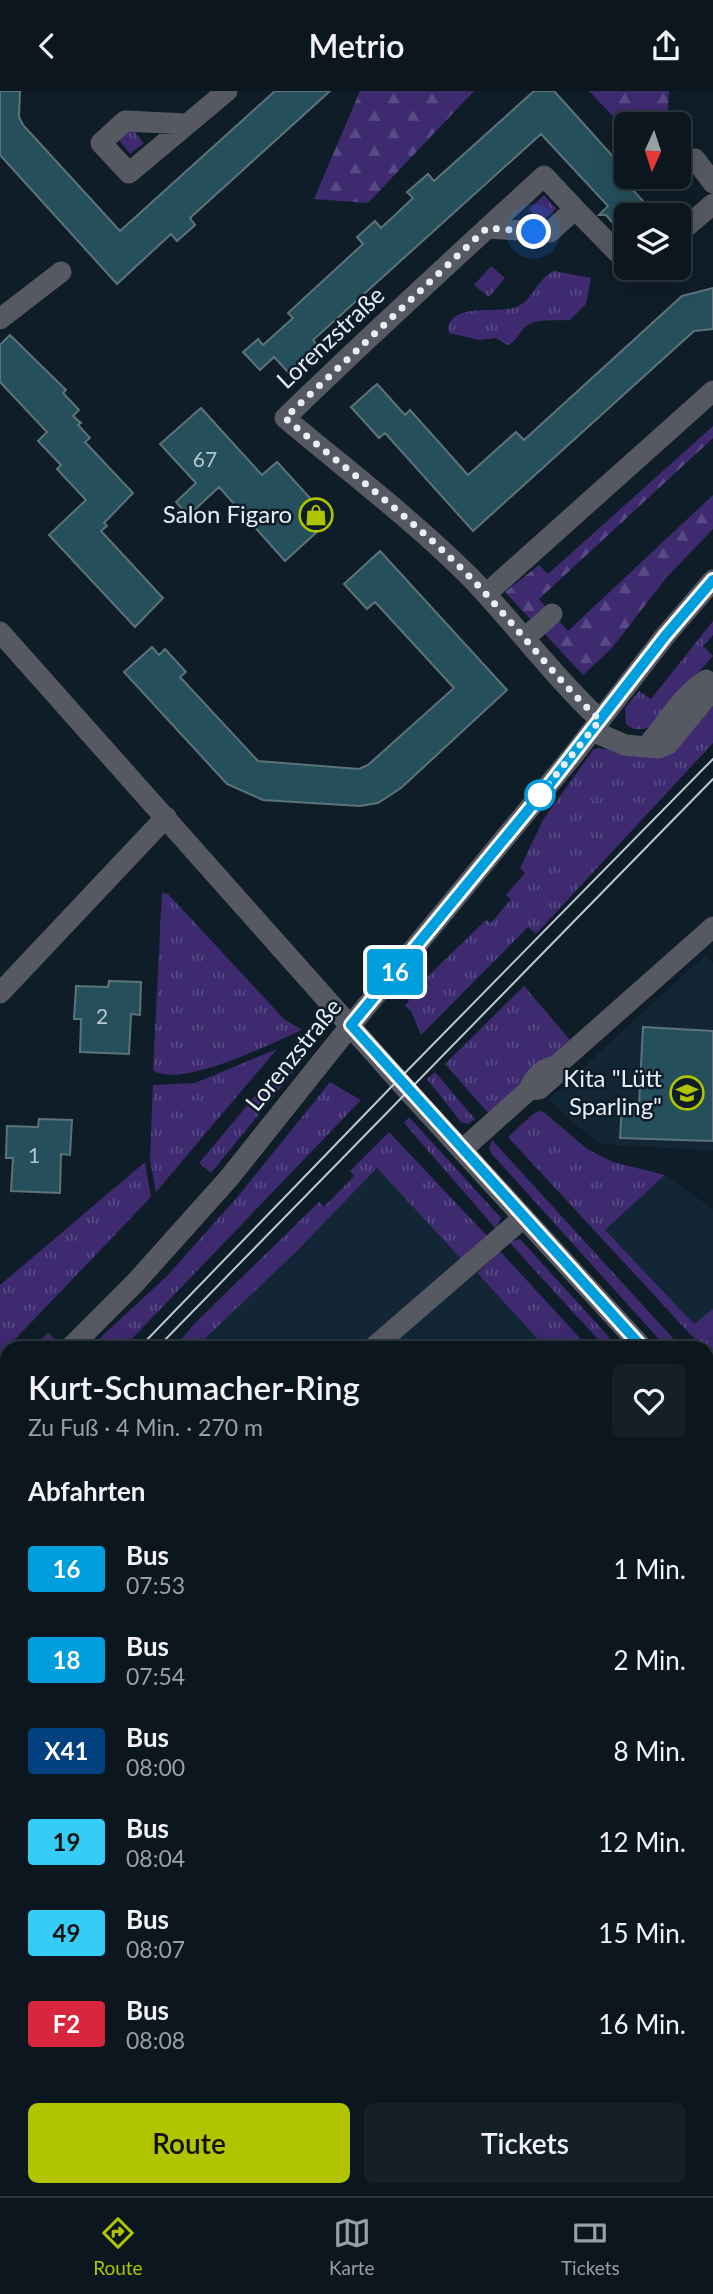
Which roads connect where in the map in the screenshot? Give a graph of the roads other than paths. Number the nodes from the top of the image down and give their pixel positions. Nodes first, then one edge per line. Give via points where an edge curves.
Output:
1 (227, 91) edge
2 (187, 124) dead end
3 (695, 159) dead end
4 (713, 183) edge
5 (713, 204) edge
6 (575, 209) junction
7 (691, 223) edge
8 (487, 228) junction
9 (614, 249) edge
10 (61, 272) dead end
11 (0, 319) edge
12 (713, 391) edge
13 (713, 580) edge
14 (486, 594) junction
15 (552, 614) dead end
16 (0, 632) edge
17 (525, 638) junction
18 (710, 676) edge
19 (596, 726) junction
20 (166, 817) junction
21 (713, 927) edge
22 (0, 993) edge
23 (351, 1025) junction
24 (461, 1150) junction
25 (523, 1218) junction
26 (77, 1341) edge
27 (381, 1341) edge
28 (631, 1341) edge

1 - 2 street
3 - 4 street
5 - 7 street
6 - 8 street via 550,232
6 - 8 street, Lorenzstraße via 544,176
6 - 9 street, Lorenzstraße
8 - 14 street, Lorenzstraße via 285,418 447,555
10 - 11 street
12 - 14 street
13 - 19 street, Lorenzstraße
14 - 17 street, Lorenzstraße
15 - 17 street
16 - 20 street
17 - 19 street, Lorenzstraße
18 - 19 street via 692,689 646,747 625,745
19 - 23 street, Lorenzstraße
20 - 22 street
20 - 23 street
21 - 24 street via 556,1066 555,1075 539,1089 528,1090
23 - 24 street
23 - 26 street, Lorenzstraße via 221,1187
24 - 25 street
25 - 27 street
25 - 28 street

